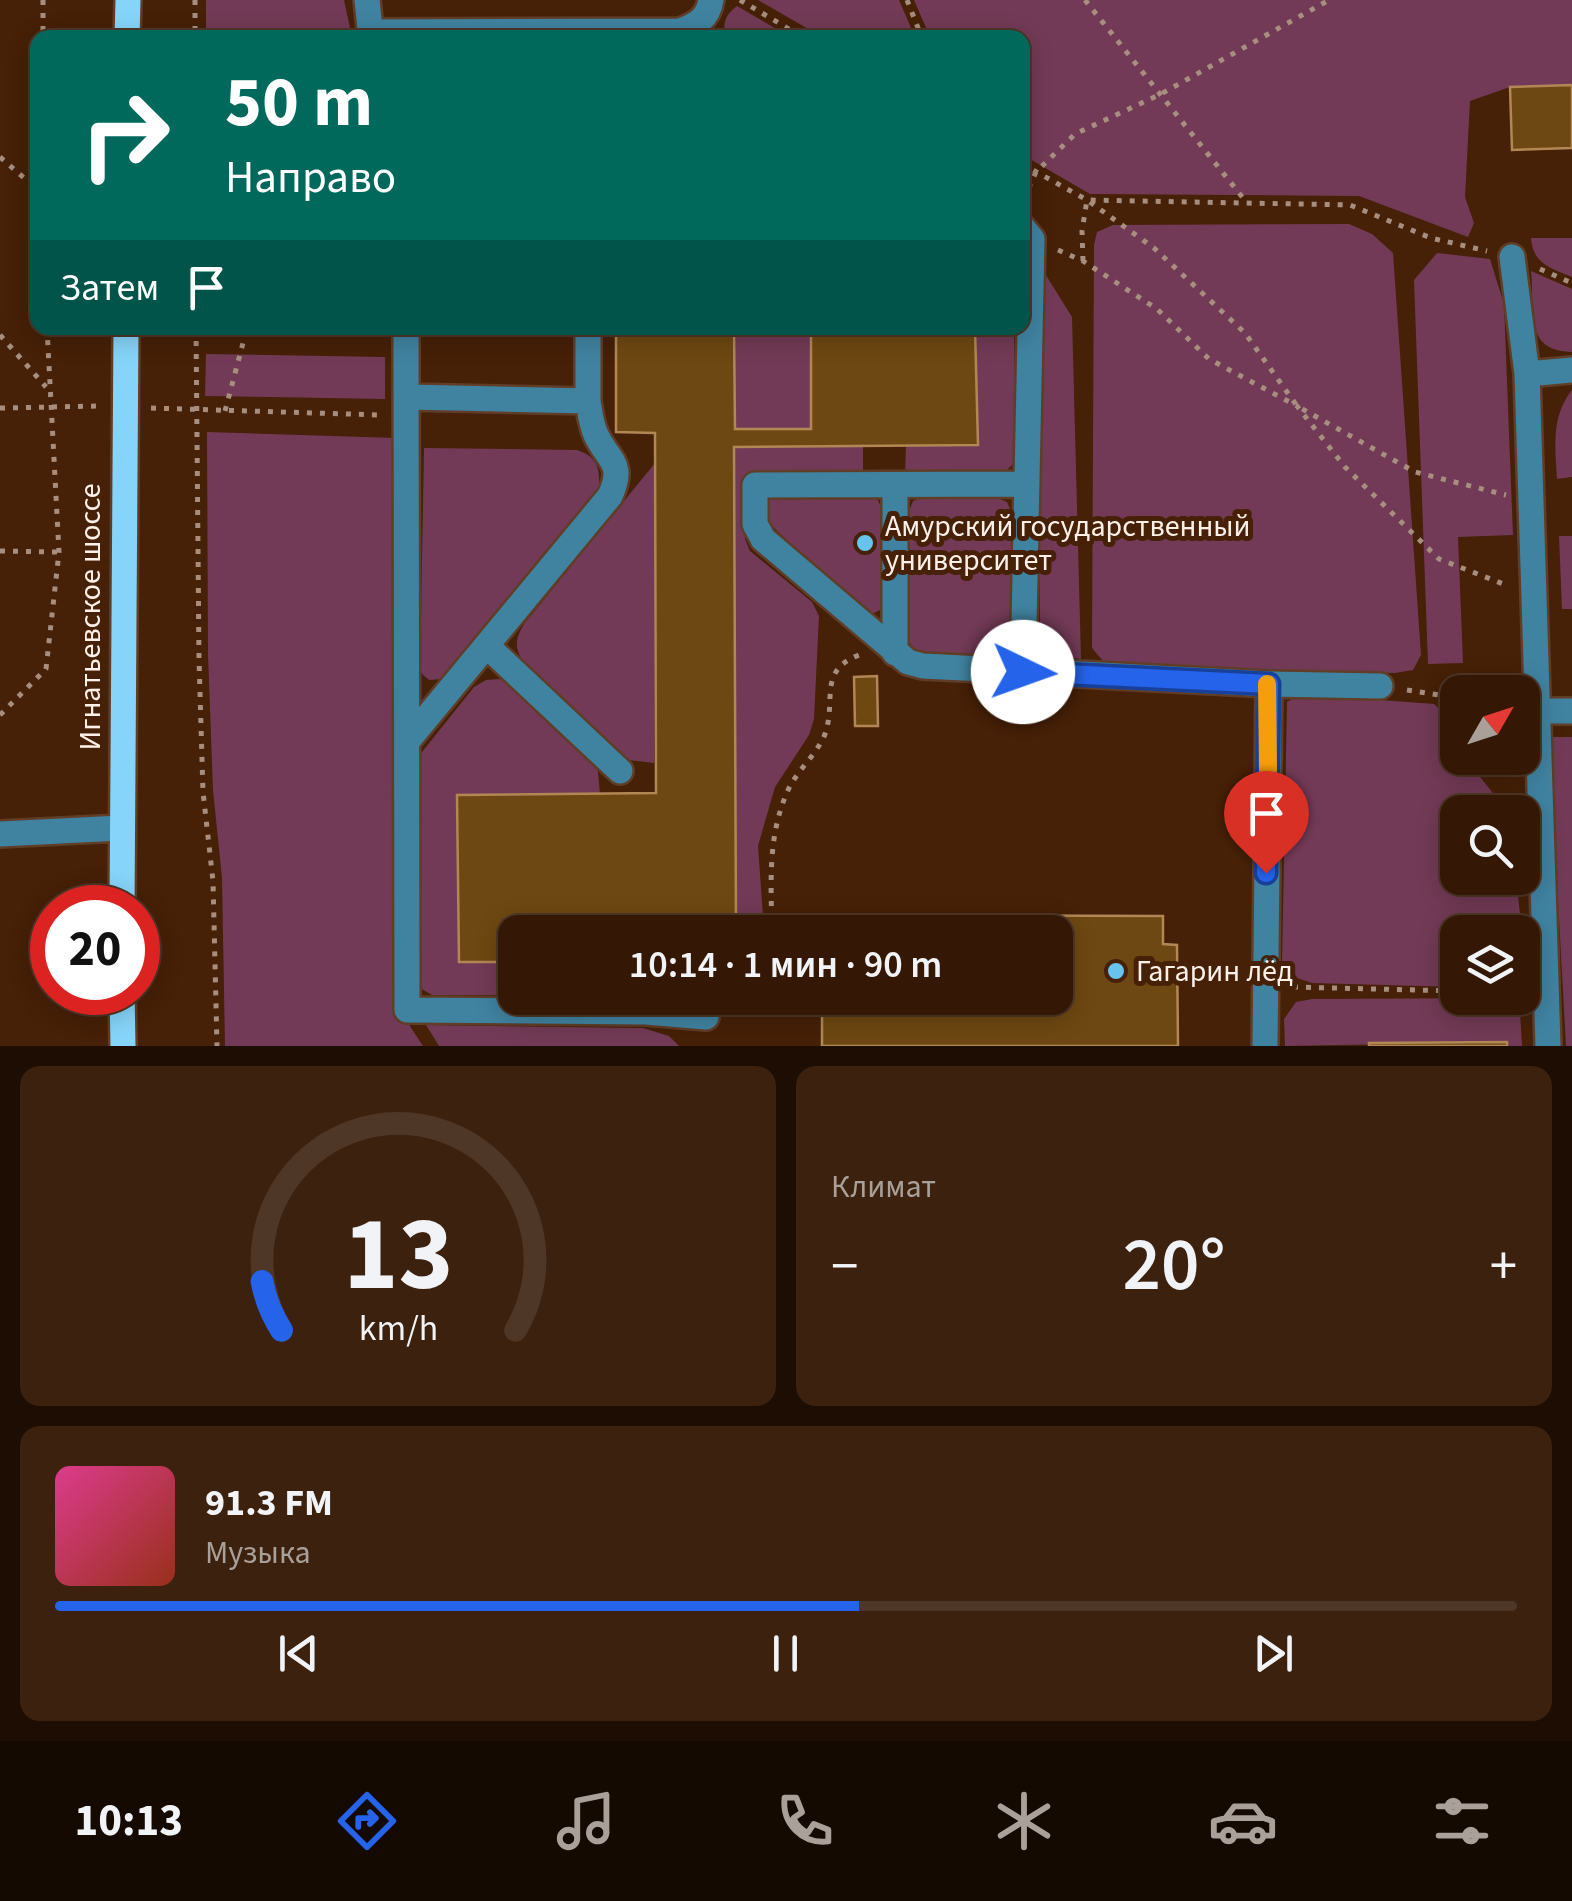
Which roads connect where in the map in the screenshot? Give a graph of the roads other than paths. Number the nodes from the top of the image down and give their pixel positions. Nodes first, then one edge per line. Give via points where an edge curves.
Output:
1 (128, 0) edge
2 (367, 0) edge
3 (711, 0) edge
4 (128, 30) edge
5 (370, 30) edge
6 (683, 30) edge
7 (1512, 257) road end
8 (126, 335) edge
9 (406, 335) edge
10 (588, 335) edge
11 (1027, 335) edge
12 (1572, 370) edge
13 (1527, 374) junction
14 (588, 402) junction
15 (408, 406) junction
16 (1027, 484) junction
17 (895, 485) junction
18 (487, 646) junction
19 (895, 653) junction
20 (1023, 672) junction
21 (1537, 675) edge
22 (1269, 684) junction
23 (1380, 686) road end
24 (1540, 711) edge
25 (1572, 711) edge
26 (408, 738) junction
27 (620, 771) dead end
28 (1540, 775) edge
29 (121, 828) junction
30 (0, 834) edge
31 (122, 885) edge
32 (122, 1015) edge
33 (706, 1017) dead end
34 (123, 1046) edge
35 (1264, 1046) edge
36 (1548, 1046) edge

1 - 4 main road
2 - 5 lane
3 - 6 lane via 698,24
7 - 13 lane
8 - 29 main road, Игнатьевское шоссе
9 - 15 lane
10 - 14 lane
11 - 16 lane
12 - 13 lane
13 - 21 lane
14 - 15 lane
14 - 18 lane via 618,478
15 - 26 lane
16 - 17 lane
16 - 20 lane
17 - 19 lane
17 - 19 lane via 755,485 755,524 774,550
18 - 26 lane
18 - 27 lane
19 - 20 lane via 923,666
20 - 22 lane
22 - 23 lane
22 - 35 lane
24 - 25 lane
26 - 33 lane via 407,1010
28 - 36 lane
29 - 30 lane
29 - 31 main road, Игнатьевское шоссе
32 - 34 main road

